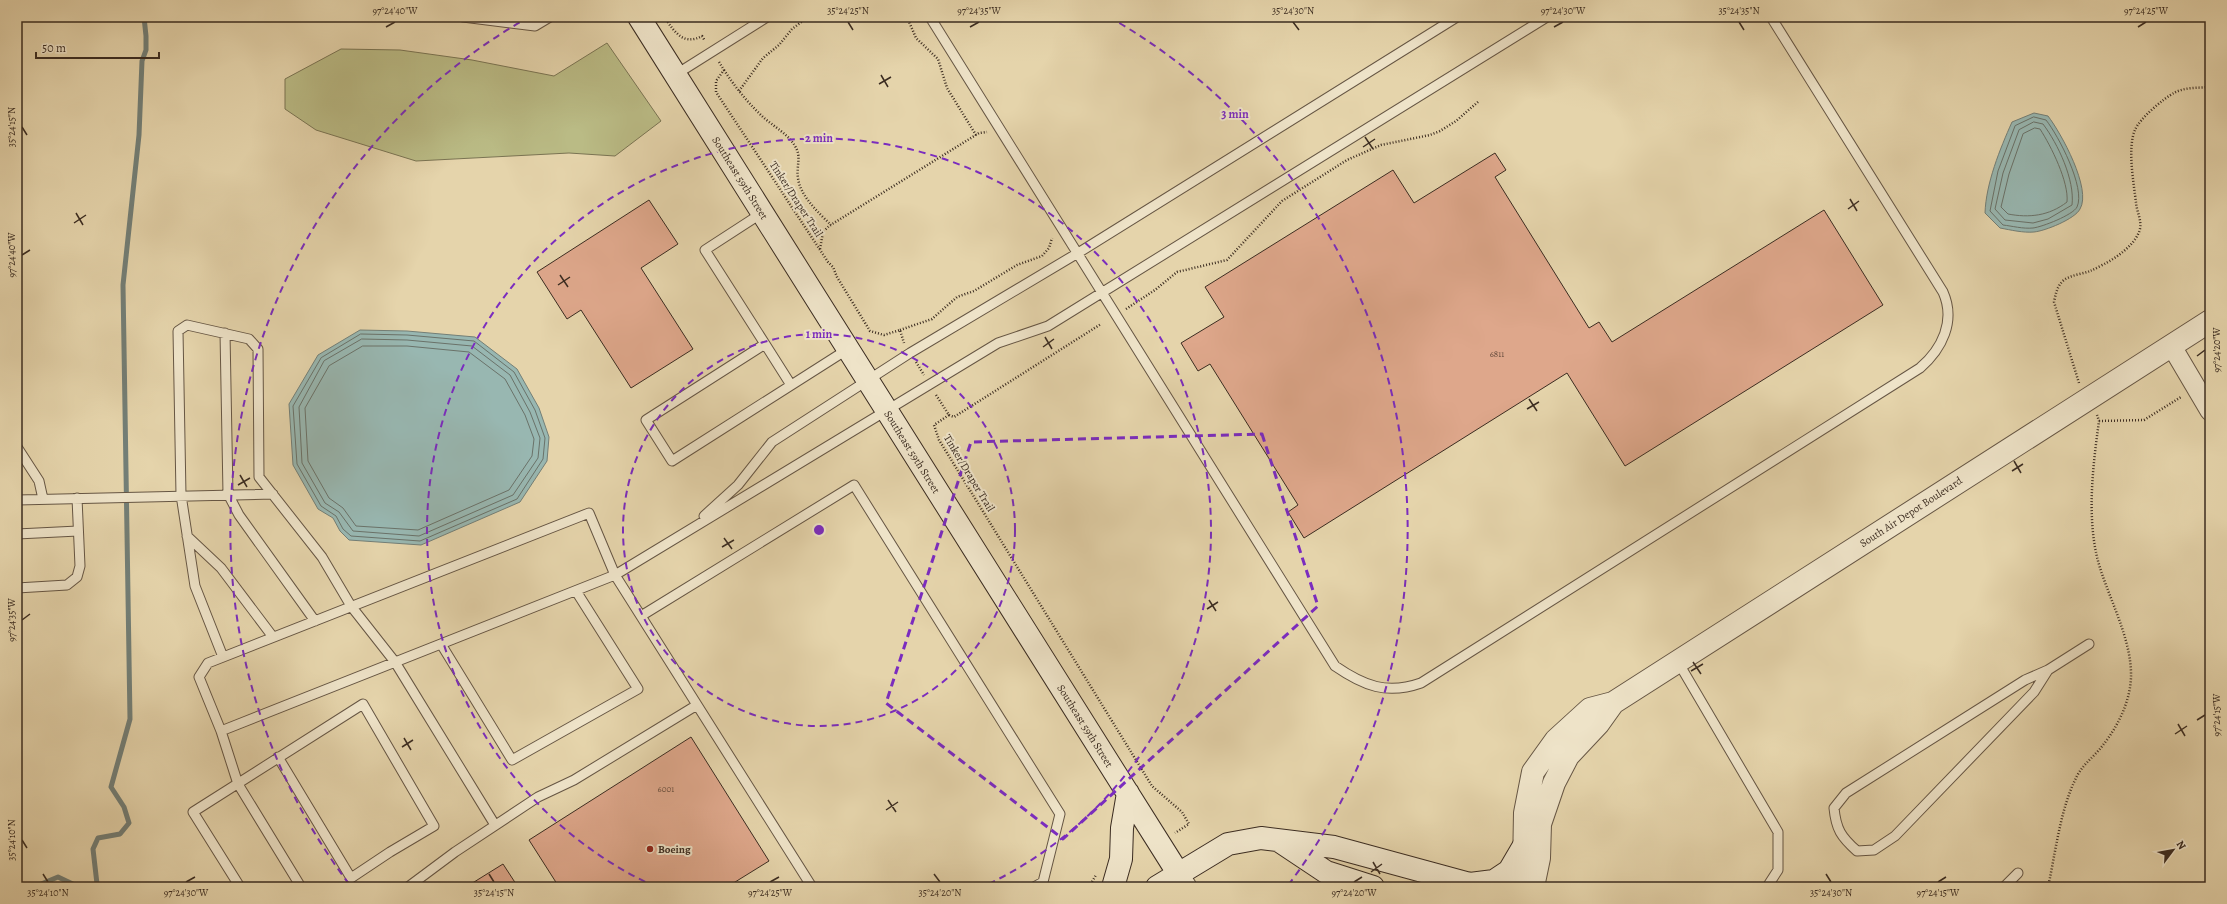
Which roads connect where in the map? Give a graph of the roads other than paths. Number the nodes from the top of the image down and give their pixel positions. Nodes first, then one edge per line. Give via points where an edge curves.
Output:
1 (463, 17) edge
2 (550, 17) edge
3 (638, 17) edge
4 (767, 17) edge
5 (930, 17) edge
6 (1457, 17) edge
7 (1548, 17) edge
8 (1771, 17) edge
9 (675, 75) junction
10 (762, 213) junction
11 (1078, 253) junction
12 (1102, 293) junction
13 (2210, 321) edge
14 (225, 333) junction
15 (765, 344) junction
16 (2171, 345) junction
17 (848, 349) junction
18 (867, 381) junction
19 (791, 385) junction
20 (2210, 411) edge
21 (887, 412) junction
22 (17, 447) edge
23 (228, 494) junction
24 (273, 494) junction
25 (181, 495) junction
26 (77, 498) junction
27 (43, 499) junction
28 (17, 500) edge
29 (689, 529) junction
30 (78, 531) junction
31 (17, 534) edge
32 (188, 536) junction
33 (615, 576) junction
34 (17, 588) edge
35 (576, 591) junction
36 (351, 606) junction
37 (641, 616) junction
38 (315, 621) junction
39 (273, 637) junction
40 (441, 644) junction
41 (2089, 644) dead end
42 (223, 657) junction
43 (1677, 661) junction
44 (395, 662) junction
45 (2048, 670) junction
46 (1613, 704) junction
47 (697, 705) junction
48 (221, 731) junction
49 (278, 757) junction
50 (238, 784) junction
51 (1128, 793) junction
52 (1547, 808) junction
53 (495, 826) junction
54 (1279, 840) junction
55 (1526, 842) junction
56 (2018, 873) dead end
57 (1182, 880) edge
58 (1473, 885) edge
59 (240, 887) edge
60 (301, 887) edge
61 (408, 887) edge
62 (812, 887) edge
63 (1034, 887) edge
64 (1114, 887) edge
65 (1157, 887) edge
66 (1372, 887) edge
67 (1516, 887) edge
68 (1533, 887) edge
69 (1547, 887) edge
70 (1767, 887) edge
71 (2004, 887) edge

1 - 2 lane via 535,26
3 - 9 main road, Southeast 59th Street
4 - 9 lane
5 - 11 lane
6 - 11 lane
7 - 12 lane
8 - 12 lane via 1943,292 1949,318 1943,338 1930,359 1920,368 1421,683 1408,688 1385,689 1356,681 1335,666
9 - 10 main road, Southeast 59th Street
10 - 15 lane via 705,250
10 - 17 main road, Southeast 59th Street
11 - 12 lane
11 - 18 lane
12 - 21 lane via 1048,326 998,343
13 - 16 main road, South Air Depot Boulevard
14 - 23 lane
14 - 24 lane via 249,339 258,349 259,477
14 - 25 lane via 187,325 178,331
15 - 19 lane
15 - 19 lane via 646,420 672,462
16 - 20 street
16 - 43 main road, South Air Depot Boulevard
17 - 18 main road, Southeast 59th Street
17 - 19 lane
18 - 21 main road, Southeast 59th Street
18 - 29 lane via 772,442 738,485
21 - 29 lane
21 - 51 main road, Southeast 59th Street
22 - 27 lane via 39,481
23 - 24 lane
23 - 25 lane
23 - 38 lane via 239,515
24 - 36 lane via 322,557
25 - 26 lane
25 - 32 lane
26 - 27 lane
26 - 30 lane
27 - 28 lane
29 - 33 lane
30 - 31 lane
30 - 34 lane via 80,566 77,577 67,585
32 - 39 lane via 221,568
32 - 42 lane via 195,586
33 - 35 lane
33 - 36 lane via 589,513
33 - 37 lane
35 - 40 lane
35 - 40 lane via 638,690 512,760
36 - 38 lane
36 - 44 lane
37 - 47 lane
37 - 63 lane via 854,485 1060,814 1043,882
38 - 39 lane
39 - 42 lane
40 - 44 lane
41 - 45 lane
42 - 48 lane via 208,662 199,677
43 - 46 main road, South Air Depot Boulevard
43 - 70 lane via 1778,832 1778,870
44 - 48 lane
44 - 53 lane
45 - 45 lane via 2025,680 1846,793 1834,808 1842,838 1857,851 1874,850 1895,836 2034,692
46 - 52 main road, South Air Depot Boulevard via 1568,756 1554,783
46 - 55 main road, South Air Depot Boulevard via 1590,709 1556,740 1532,772 1525,813
47 - 53 lane via 574,780 538,797
47 - 62 lane
48 - 50 lane
49 - 49 lane via 362,704 434,826 351,878
49 - 50 lane
50 - 59 lane via 193,812
50 - 60 lane
51 - 57 main road, Southeast 59th Street
51 - 64 main road via 1122,828 1121,859
52 - 68 main road, South Air Depot Boulevard via 1540,824
52 - 69 main road, South Air Depot Boulevard via 1551,856
53 - 61 lane
54 - 57 main road via 1261,838 1228,844
54 - 58 main road via 1334,847
54 - 66 main road via 1326,872
55 - 58 main road via 1509,871 1494,881
55 - 67 main road, South Air Depot Boulevard via 1524,868
56 - 71 lane
57 - 65 main road

